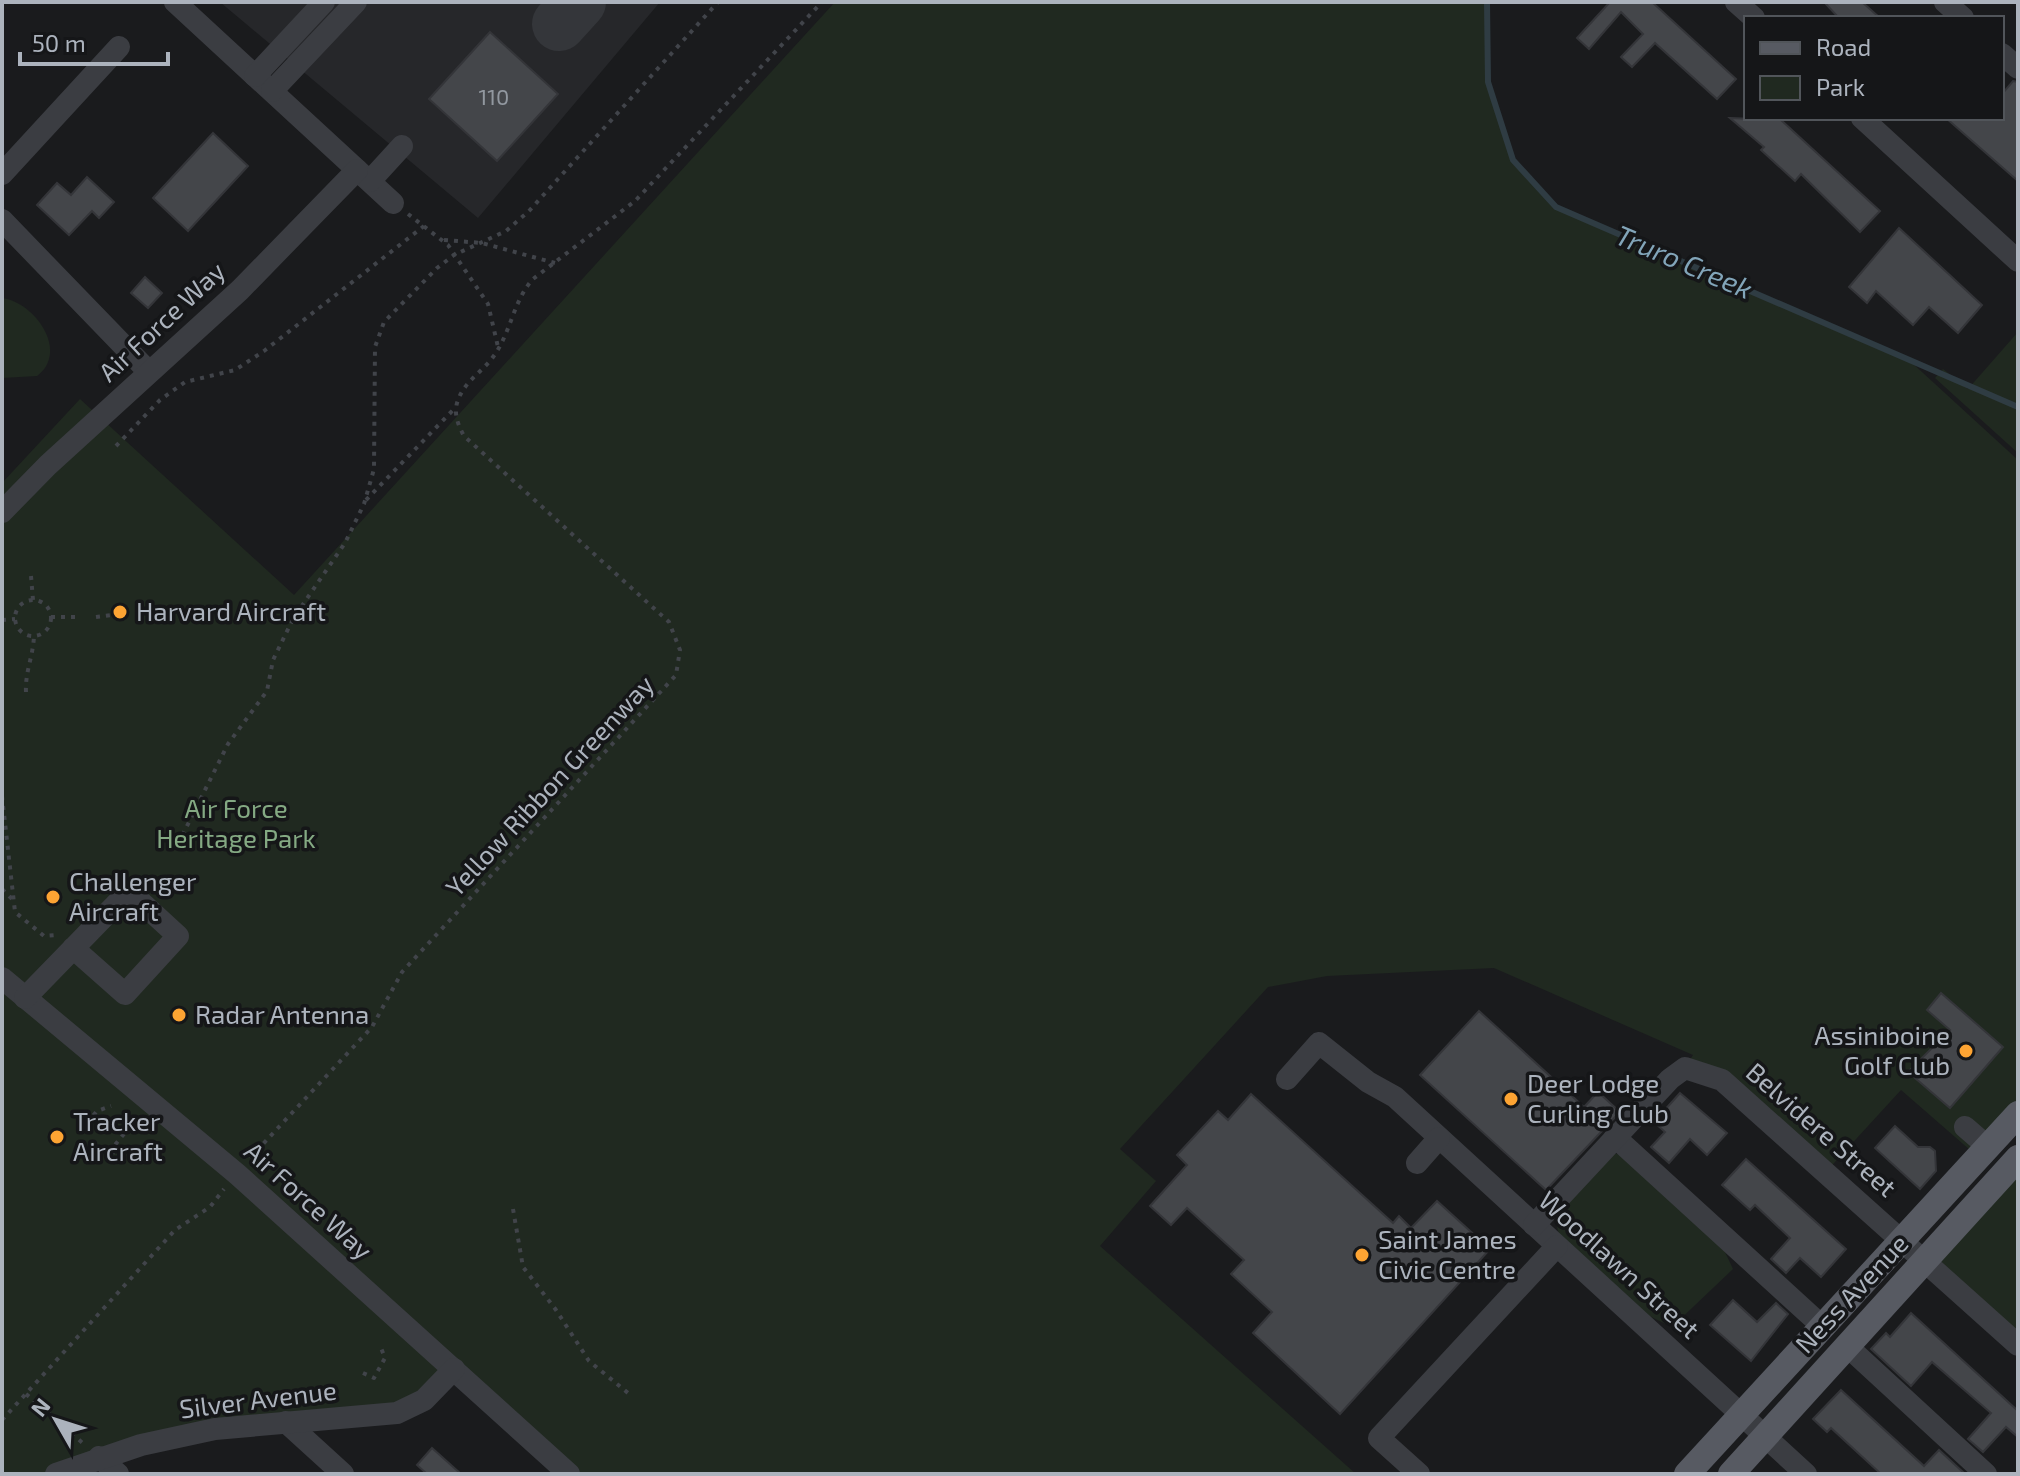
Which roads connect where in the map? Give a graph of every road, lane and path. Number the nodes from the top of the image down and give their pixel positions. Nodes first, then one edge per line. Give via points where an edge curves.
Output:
1 (175, 2) edge
2 (324, 2) edge
3 (356, 2) edge
4 (718, 2) edge
5 (822, 2) edge
6 (1736, 2) edge
7 (1945, 2) edge
8 (1752, 16) edge
9 (1961, 16) edge
10 (119, 47) dead end
11 (255, 76) junction
12 (272, 91) junction
13 (1864, 120) edge
14 (402, 146) dead end
15 (2, 174) edge
16 (364, 176) junction
17 (393, 203) joint
18 (2, 220) edge
19 (424, 226) junction
20 (442, 240) junction
21 (482, 243) junction
22 (454, 255) junction
23 (2018, 261) edge
24 (555, 263) junction
25 (498, 350) junction
26 (149, 372) junction
27 (456, 407) junction
28 (116, 446) dead end
29 (365, 501) junction
30 (2, 512) edge
31 (31, 576) dead end
32 (33, 600) junction
33 (111, 615) dead end
34 (51, 617) junction
35 (76, 617) dead end
36 (96, 617) dead end
37 (15, 619) junction
38 (2, 620) edge
39 (34, 636) junction
40 (26, 692) dead end
41 (2, 796) edge
42 (178, 844) dead end
43 (2, 889) edge
44 (14, 900) junction
45 (70, 941) junction
46 (2, 978) edge
47 (25, 998) junction
48 (1287, 1079) dead end
49 (111, 1106) dead end
50 (2018, 1114) edge
51 (87, 1123) dead end
52 (132, 1124) dead end
53 (1965, 1127) dead end
54 (1615, 1137) junction
55 (1439, 1138) junction
56 (1988, 1147) junction
57 (113, 1154) dead end
58 (2018, 1158) edge
59 (1417, 1163) dead end
60 (237, 1174) junction
61 (513, 1209) dead end
62 (1534, 1225) junction
63 (1902, 1240) junction
64 (1557, 1246) junction
65 (1925, 1261) junction
66 (1822, 1326) junction
67 (2018, 1345) edge
68 (1847, 1346) junction
69 (381, 1348) dead end
70 (454, 1369) junction
71 (363, 1373) dead end
72 (628, 1393) dead end
73 (26, 1394) junction
74 (1741, 1414) junction
75 (2, 1420) edge
76 (286, 1422) junction
77 (1765, 1437) junction
78 (99, 1457) junction
79 (56, 1474) edge
80 (118, 1474) edge
81 (343, 1474) edge
82 (569, 1474) edge
83 (1419, 1474) edge
84 (1687, 1474) edge
85 (1731, 1474) edge
86 (1806, 1474) edge
87 (1986, 1474) edge

1 - 11 street
2 - 11 street
3 - 12 street
4 - 21 path via 529,211
5 - 24 path via 635,201
6 - 8 street
7 - 9 street
10 - 15 street
11 - 12 street
12 - 16 street
13 - 23 street
14 - 16 street, Air Force Way
16 - 17 street
16 - 26 street, Air Force Way
17 - 19 path
18 - 26 street
19 - 20 path
19 - 28 path via 235,370 185,382
20 - 21 path
20 - 22 path
21 - 22 path
21 - 24 path
22 - 25 path via 488,304
22 - 29 path via 384,322 375,347 374,469
24 - 25 path via 526,287
25 - 27 path via 466,386
26 - 30 street, Air Force Way
27 - 29 path
27 - 60 path, Yellow Ribbon Greenway via 464,436 669,622 678,640 679,668 402,972 372,1027
29 - 42 path via 345,543 293,619 273,660 267,691 228,744
31 - 32 path
32 - 34 path via 46,606
32 - 37 path via 21,606
33 - 36 path
34 - 35 path
34 - 39 path via 45,631
37 - 38 path
37 - 39 path via 24,634
39 - 40 path
41 - 44 path
43 - 44 path
44 - 45 path via 15,912 44,936
45 - 45 street via 125,994 178,936 129,891
45 - 47 street
46 - 47 street, Air Force Way
47 - 60 street, Air Force Way
48 - 55 street, Woodlawn Street via 1319,1043 1395,1097
49 - 51 path via 97,1111
50 - 56 main road, Ness Avenue
52 - 57 path
53 - 56 street
54 - 62 street
54 - 63 street, Belvidere Street via 1685,1068 1707,1072
54 - 66 street
55 - 59 street
55 - 62 street, Woodlawn Street
56 - 63 main road, Ness Avenue
58 - 65 main road, Ness Avenue
60 - 70 street, Air Force Way
60 - 73 path, Yellow Ribbon Greenway via 210,1207 175,1230
61 - 72 path via 523,1267 589,1361
62 - 64 street, Woodlawn Street
63 - 65 street, Belvidere Street
63 - 66 main road, Ness Avenue
64 - 74 street, Woodlawn Street
64 - 83 street via 1379,1438
65 - 67 street, Belvidere Street
65 - 68 main road, Ness Avenue
66 - 74 main road, Ness Avenue
68 - 77 main road, Ness Avenue
68 - 87 street
69 - 71 path via 385,1358 374,1378
70 - 76 street, Silver Avenue via 424,1400 397,1413
70 - 82 street, Air Force Way
73 - 75 path, Yellow Ribbon Greenway
73 - 78 path
74 - 77 street, Woodlawn Street
74 - 84 main road, Ness Avenue
76 - 78 street, Silver Avenue via 204,1431
76 - 81 street
77 - 85 main road, Ness Avenue
77 - 86 street, Woodlawn Street
78 - 79 street, Silver Avenue
78 - 80 street

